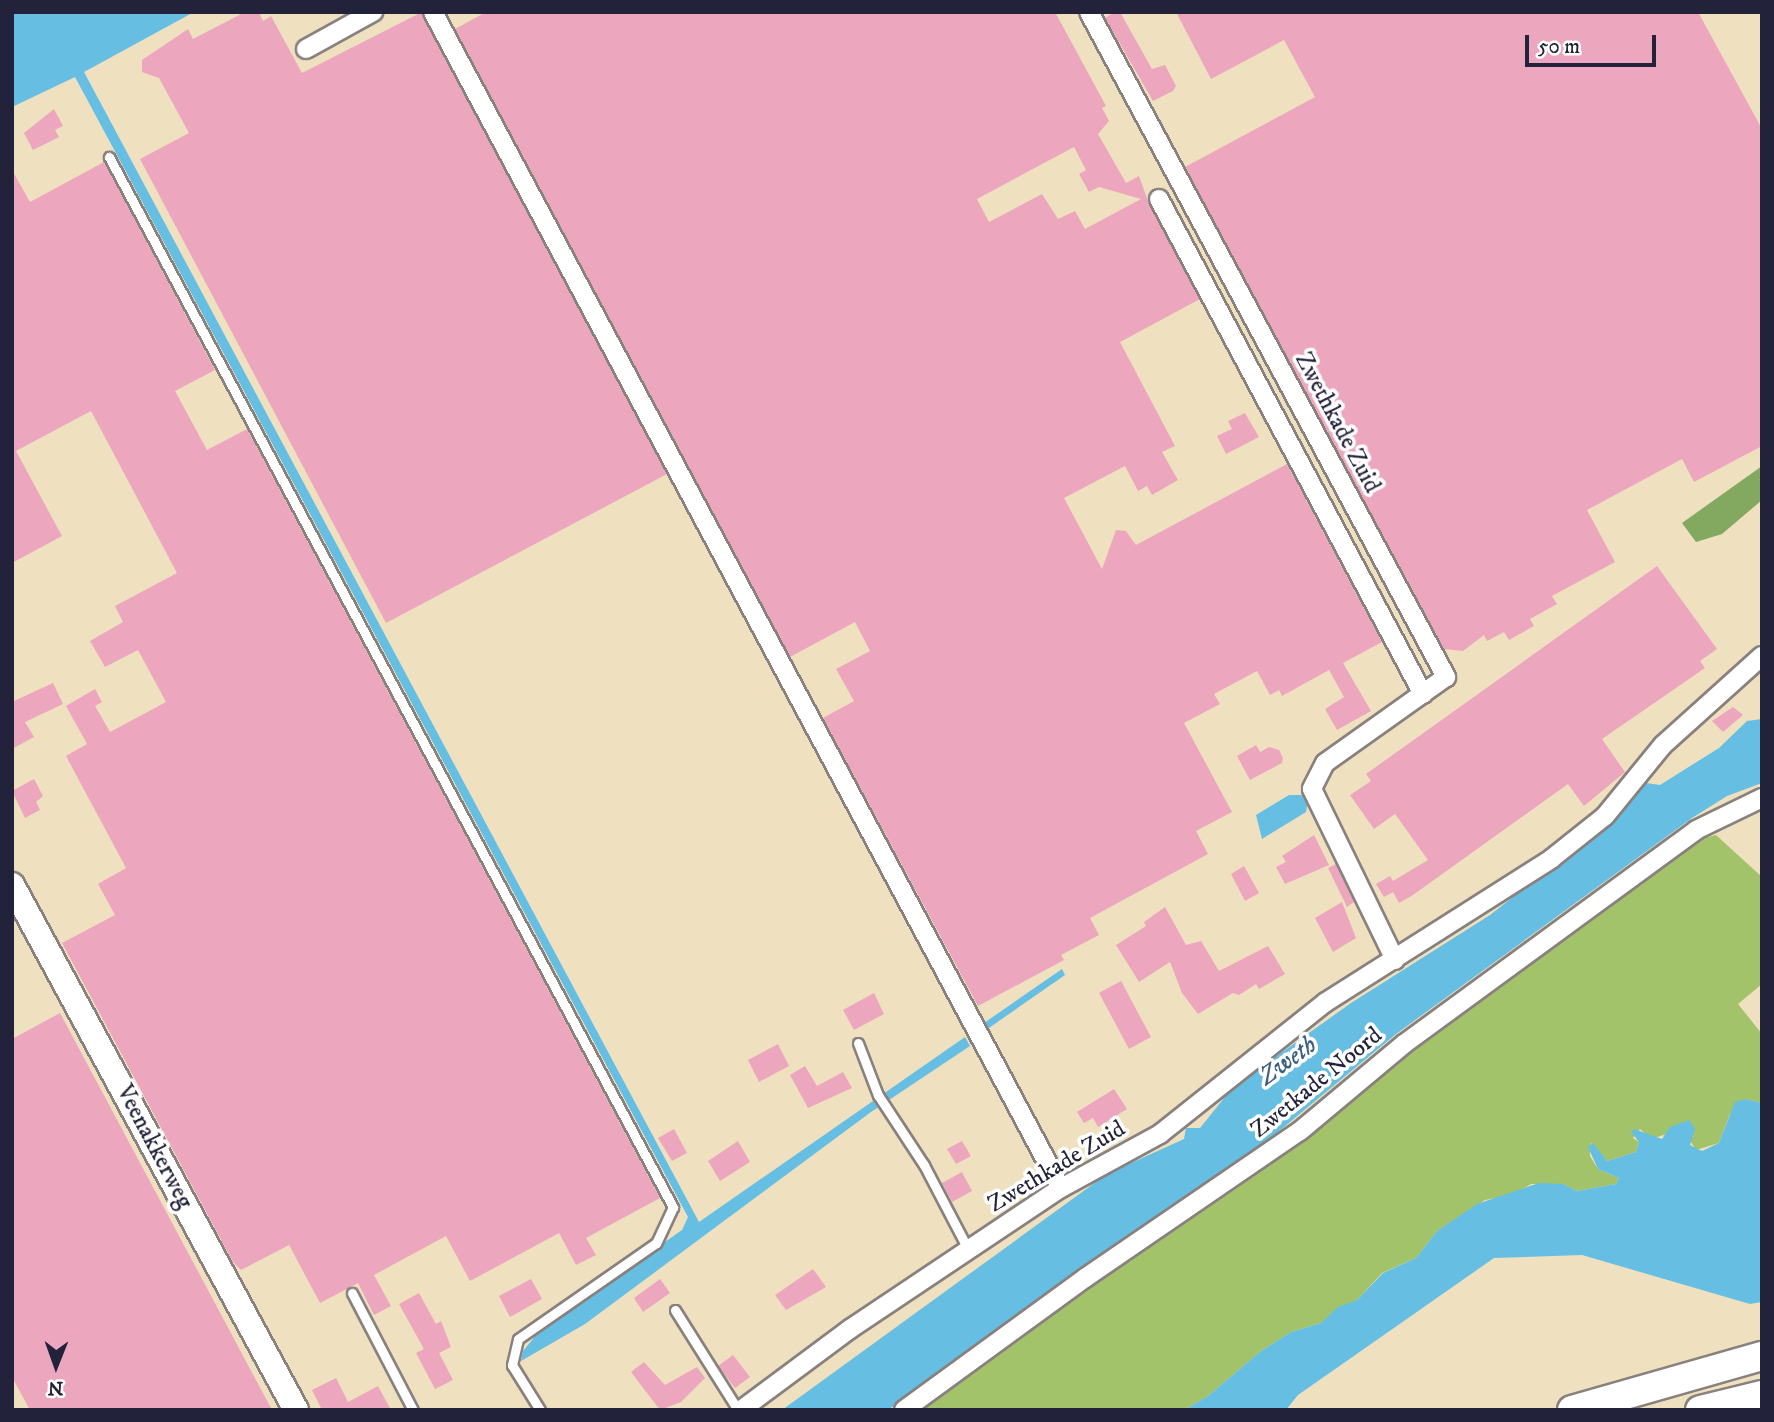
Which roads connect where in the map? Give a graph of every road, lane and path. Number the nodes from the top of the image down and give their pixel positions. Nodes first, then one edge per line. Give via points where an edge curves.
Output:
1 (373, 12) edge
2 (433, 12) edge
3 (1089, 12) edge
4 (306, 49) dead end
5 (109, 157) dead end
6 (1159, 199) dead end
7 (1762, 656) edge
8 (1423, 694) junction
9 (1762, 798) edge
10 (12, 885) edge
11 (1395, 960) junction
12 (858, 1043) dead end
13 (1060, 1188) junction
14 (969, 1251) junction
15 (352, 1293) dead end
16 (675, 1310) dead end
17 (1762, 1356) edge
18 (1762, 1395) edge
19 (296, 1410) edge
20 (413, 1410) edge
21 (540, 1410) edge
22 (739, 1410) edge
23 (904, 1410) edge
24 (1572, 1410) edge
25 (1700, 1410) edge

1 - 4 street
2 - 13 street
3 - 8 street, Zwethkade Zuid via 1446,677
5 - 21 lane via 673,1207 656,1243 518,1339 512,1365
6 - 8 street
7 - 11 street, Zwethkade Zuid via 1663,745 1605,816 1551,859
8 - 11 street, Zwethkade Zuid via 1325,764 1312,789
9 - 23 street, Zwetkade Noord via 1696,830 1404,1044 1278,1146
10 - 19 street, Veenakkerweg
11 - 13 street, Zwethkade Zuid via 1326,1002 1160,1134
12 - 14 lane via 878,1096 924,1164
13 - 14 street, Zwethkade Zuid
14 - 22 street, Zwethkade Zuid via 850,1329
15 - 20 lane
16 - 22 lane
17 - 24 main road
18 - 25 main road

